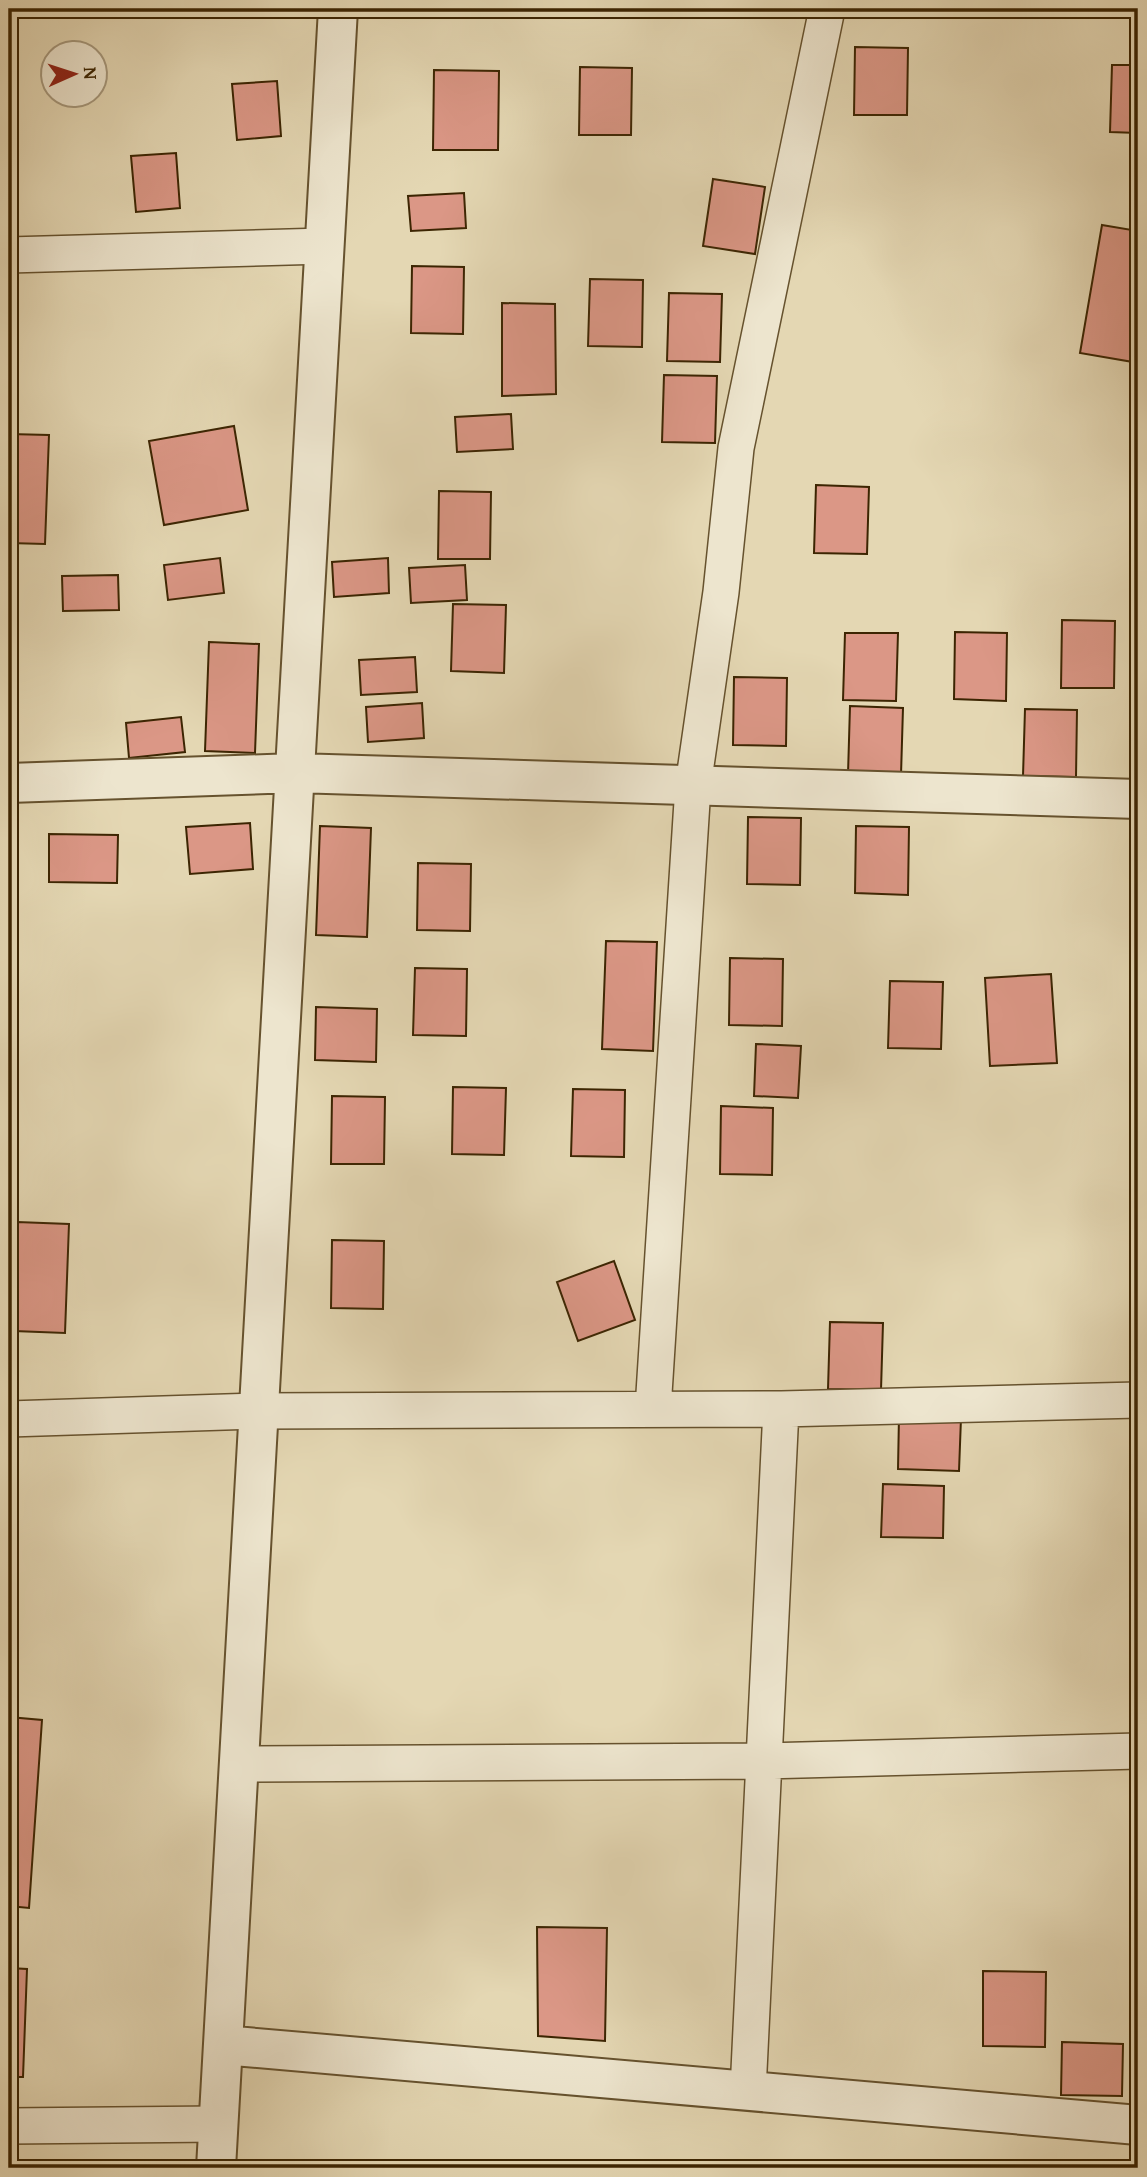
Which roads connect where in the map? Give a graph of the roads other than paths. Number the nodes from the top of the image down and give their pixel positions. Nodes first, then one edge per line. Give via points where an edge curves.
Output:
1 (338, 9) edge
2 (827, 9) edge
3 (324, 246) junction
4 (9, 255) edge
5 (295, 773) junction
6 (9, 783) edge
7 (693, 786) junction
8 (1138, 799) edge
9 (1138, 1400) edge
10 (653, 1409) junction
11 (781, 1409) junction
12 (259, 1411) junction
13 (9, 1419) edge
14 (1138, 1751) edge
15 (764, 1761) junction
16 (239, 1764) junction
17 (223, 2045) junction
18 (748, 2091) junction
19 (218, 2124) junction
20 (1138, 2125) edge
21 (9, 2126) edge
22 (216, 2168) edge

1 - 3 street
2 - 7 street via 736,448
3 - 4 street
3 - 5 street
5 - 6 street
5 - 7 street
5 - 12 street
7 - 8 street
7 - 10 street
9 - 11 street
10 - 11 street
10 - 12 street
11 - 15 street
12 - 13 street
12 - 16 street
14 - 15 street
15 - 16 street
15 - 18 street
16 - 17 street
17 - 18 street
17 - 19 street
18 - 20 street
19 - 21 street
19 - 22 street

